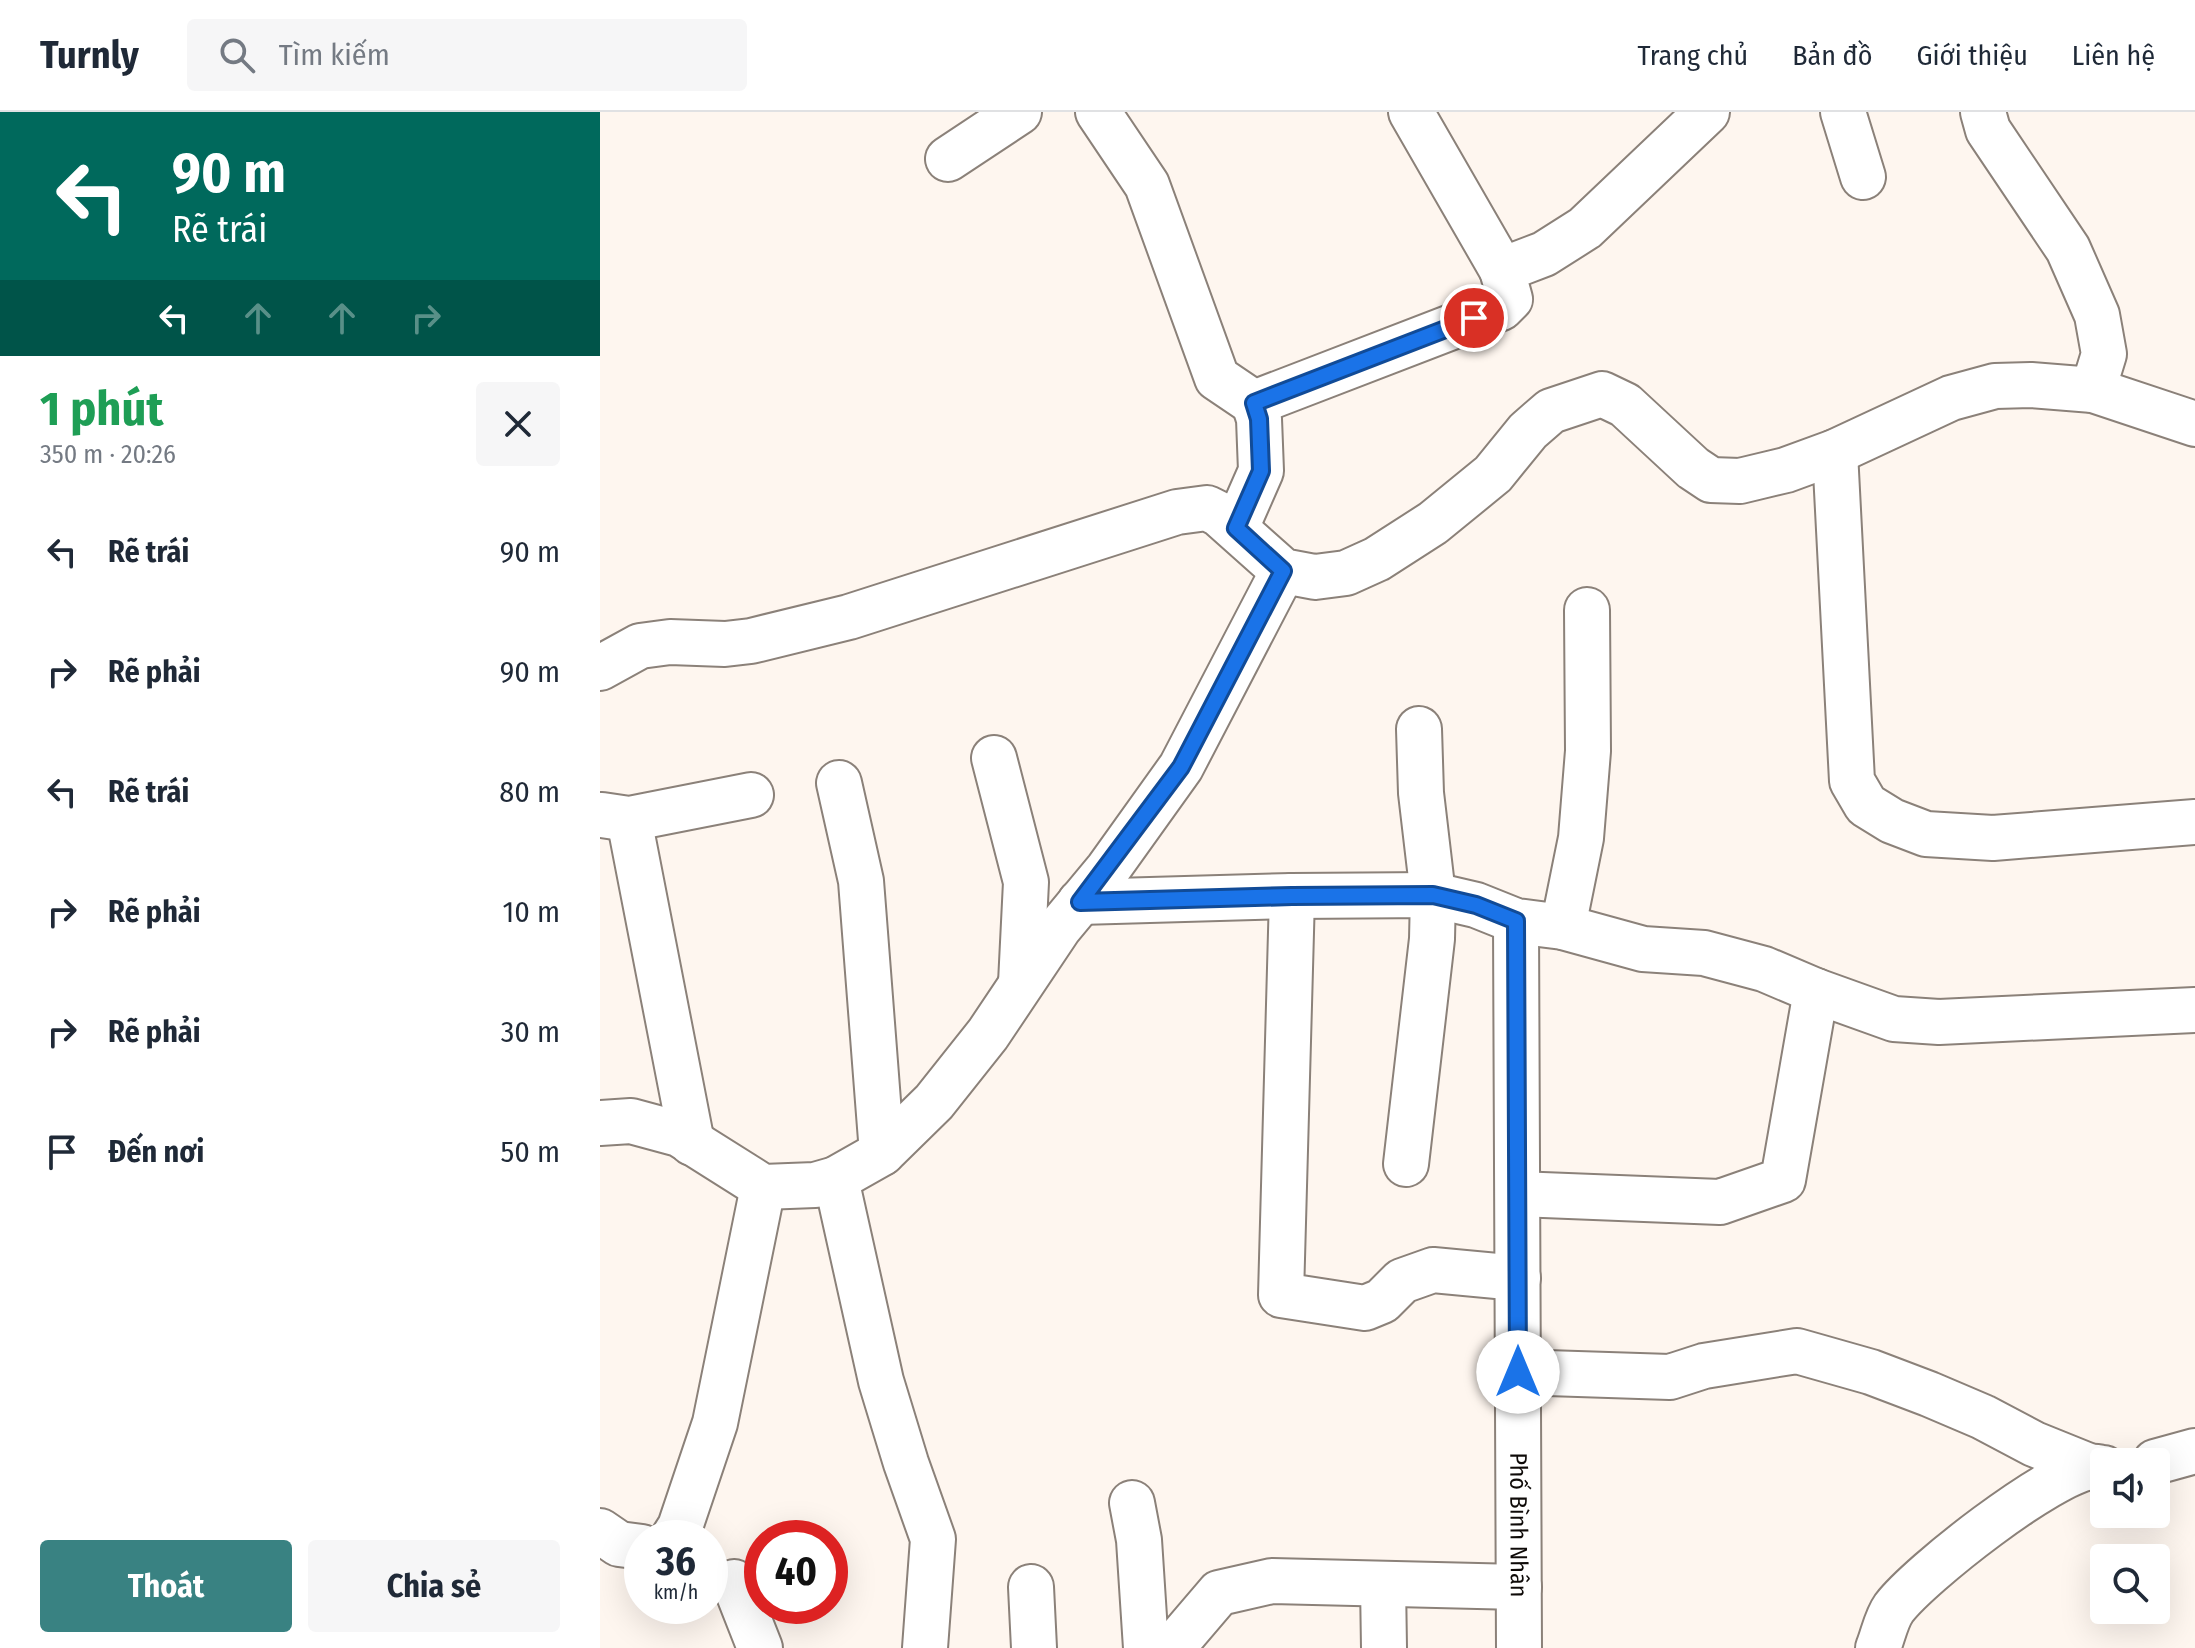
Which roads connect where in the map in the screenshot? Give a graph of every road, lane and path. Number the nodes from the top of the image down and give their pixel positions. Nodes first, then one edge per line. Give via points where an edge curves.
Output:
1 (1019, 112) edge
2 (1098, 112) edge
3 (1411, 112) edge
4 (1707, 112) edge
5 (1843, 112) edge
6 (1983, 112) edge
7 (948, 159) dead end
8 (1863, 177) dead end
9 (1502, 270) junction
10 (2093, 390) junction
11 (1254, 403) junction
12 (2195, 424) edge
13 (1835, 452) junction
14 (1236, 528) junction
15 (1283, 571) junction
16 (1587, 610) dead end
17 (600, 668) edge
18 (1419, 729) dead end
19 (994, 758) dead end
20 (839, 783) dead end
21 (751, 795) dead end
22 (608, 816) edge
23 (2195, 822) edge
24 (1433, 895) junction
25 (1292, 896) junction
26 (1080, 902) junction
27 (1516, 921) junction
28 (1563, 927) junction
29 (1021, 983) junction
30 (1816, 991) junction
31 (2195, 1010) edge
32 (600, 1123) edge
33 (692, 1143) junction
34 (882, 1153) junction
35 (1406, 1164) dead end
36 (836, 1179) junction
37 (763, 1187) junction
38 (1518, 1194) junction
39 (1518, 1278) junction
40 (1518, 1372) junction
41 (2195, 1451) edge
42 (2170, 1458) edge
43 (2090, 1465) edge
44 (2090, 1470) edge
45 (1132, 1503) dead end
46 (682, 1520) edge
47 (600, 1531) edge
48 (624, 1545) edge
49 (734, 1582) dead end
50 (1383, 1584) junction
51 (1031, 1587) dead end
52 (1519, 1587) junction
53 (760, 1648) edge
54 (925, 1648) edge
55 (1034, 1648) edge
56 (1146, 1648) edge
57 (1172, 1648) edge
58 (1384, 1648) edge
59 (1519, 1648) edge
60 (1878, 1648) edge

1 - 7 street
2 - 11 street via 1147,185 1217,378
3 - 9 street
4 - 9 street via 1585,228 1544,254
5 - 8 street
6 - 10 street via 1988,130 2068,249 2097,315 2104,354
9 - 11 street via 1510,299 1501,308
10 - 12 street
10 - 13 street via 1995,386 1951,398
11 - 14 street via 1261,471
13 - 15 street via 1740,481 1711,480 1625,405 1602,394 1551,411 1493,474 1433,523 1377,559 1346,573 1315,577
13 - 23 street via 1852,781 1866,805 1926,834 1993,838
14 - 15 street
14 - 17 street via 1207,508 1177,512 849,617 751,641 640,646
15 - 26 street via 1181,767
16 - 28 street via 1588,751 1581,838
18 - 24 street
19 - 29 street via 1026,882
20 - 34 street via 861,881
21 - 22 street
22 - 33 street
24 - 25 street
24 - 27 street
24 - 35 street
25 - 26 street
25 - 39 street via 1281,1295 1365,1308 1382,1301 1402,1281 1433,1270
26 - 29 street
27 - 28 street
27 - 38 street, Phố Bình Nhân
28 - 30 street via 1643,949 1704,953 1764,969
29 - 34 street via 934,1102
30 - 31 street via 1894,1019 1939,1022
30 - 38 street via 1783,1180 1720,1202
32 - 33 street via 631,1121 679,1134
33 - 37 street
34 - 36 street
36 - 37 street
36 - 54 street via 881,1381 933,1539
37 - 46 street via 715,1423
38 - 39 street, Phố Bình Nhân
39 - 40 street, Phố Bình Nhân
40 - 43 street via 1670,1377 1797,1351 1929,1394
40 - 52 street, Phố Bình Nhân
41 - 42 street
44 - 60 street via 2056,1481 1967,1540 1892,1611
45 - 56 street
47 - 48 street
49 - 53 street
50 - 52 street
50 - 57 street via 1272,1581 1219,1593
50 - 58 street
51 - 55 street
52 - 59 street, Phố Bình Nhân

